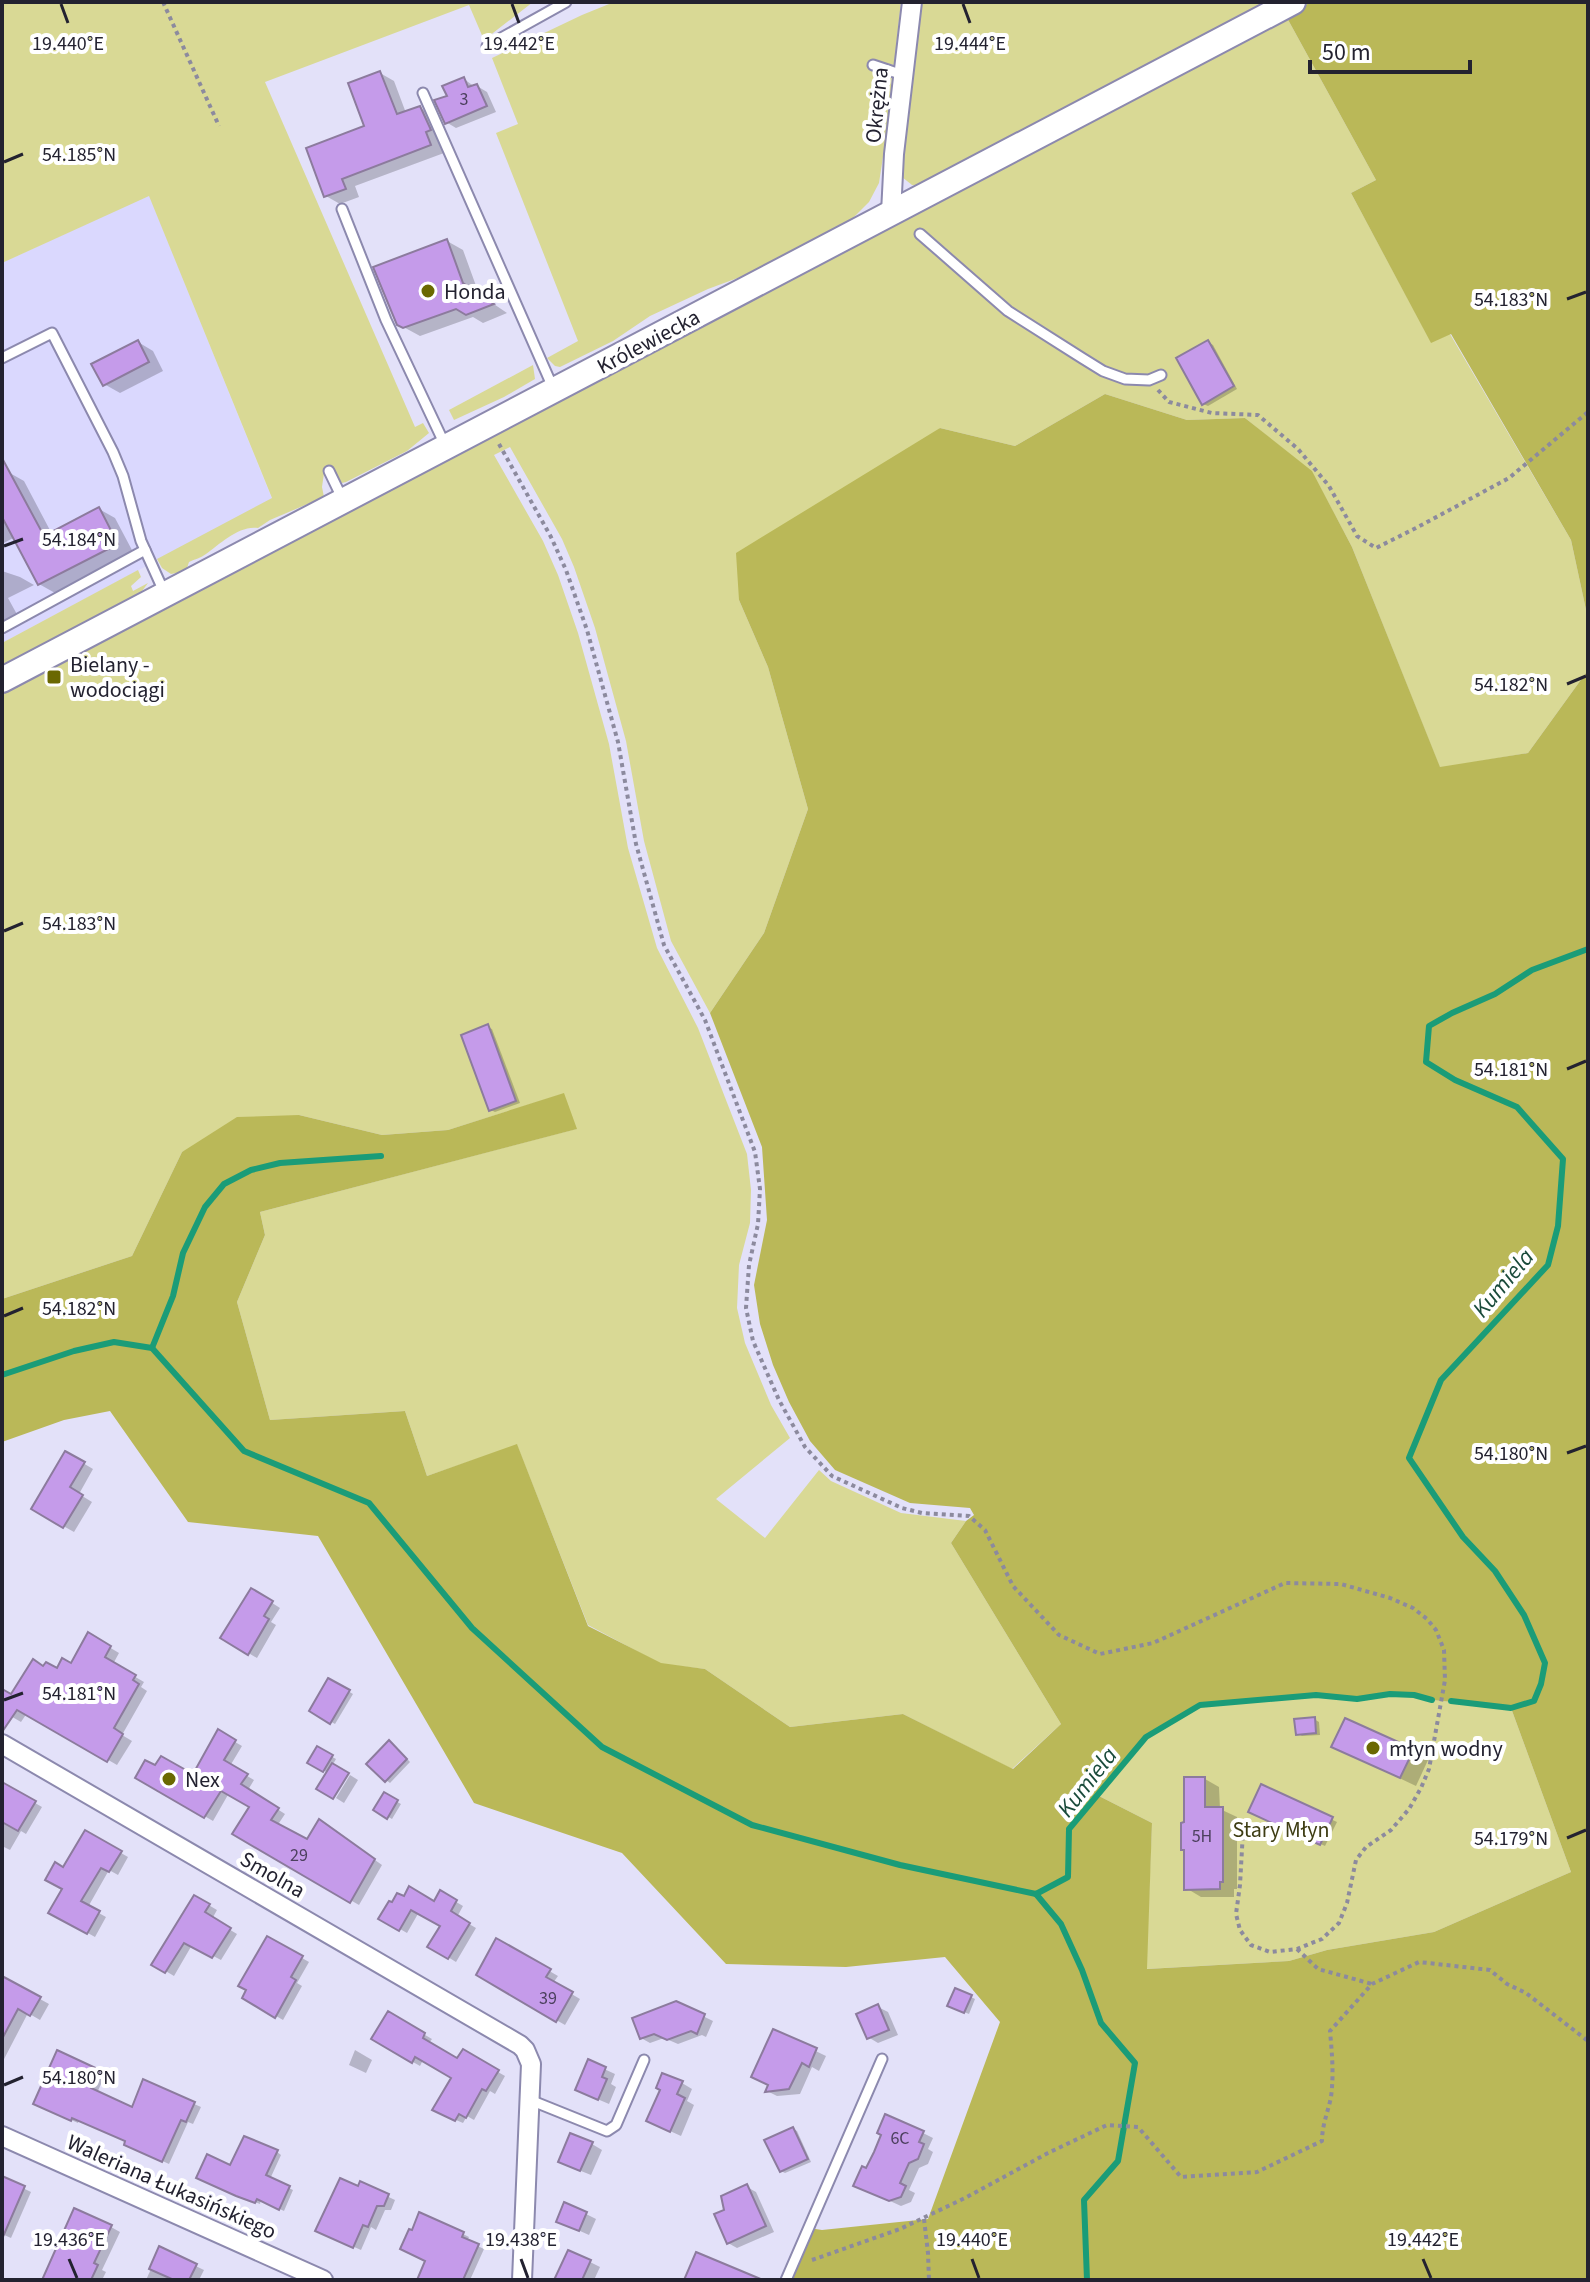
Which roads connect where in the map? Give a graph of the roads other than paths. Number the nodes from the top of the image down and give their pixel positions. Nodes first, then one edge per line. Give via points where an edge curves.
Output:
1 (566, 2) edge
2 (912, 2) edge
3 (1293, 2) edge
4 (487, 46) dead end
5 (873, 65) dead end
6 (903, 75) junction
7 (423, 93) dead end
8 (342, 209) dead end
9 (891, 213) junction
10 (920, 234) dead end
11 (2, 358) edge
12 (1161, 375) dead end
13 (554, 390) junction
14 (446, 447) junction
15 (329, 471) dead end
16 (343, 501) junction
17 (145, 550) junction
18 (165, 594) junction
19 (2, 628) edge
20 (2, 680) edge
21 (2, 1744) edge
22 (882, 2059) dead end
23 (644, 2060) dead end
24 (529, 2100) junction
25 (2, 2136) edge
26 (788, 2276) edge
27 (323, 2280) edge
28 (522, 2280) edge

1 - 4 lane
2 - 6 street, Okrężna
3 - 9 main road, Królewiecka
5 - 6 lane
6 - 9 street, Okrężna
7 - 13 lane
8 - 14 lane via 386,320
9 - 13 main road, Królewiecka
10 - 12 lane via 1008,311 1103,371 1125,379
11 - 17 lane via 52,333 113,452
13 - 14 main road, Królewiecka
14 - 16 main road, Królewiecka
15 - 16 lane
16 - 18 main road, Królewiecka
17 - 18 lane
17 - 19 lane
18 - 20 main road, Królewiecka
21 - 24 street, Smolna via 520,2045 531,2064
22 - 26 lane
23 - 24 lane via 616,2125 607,2131
24 - 28 street
25 - 27 street, Waleriana Łukasińskiego

